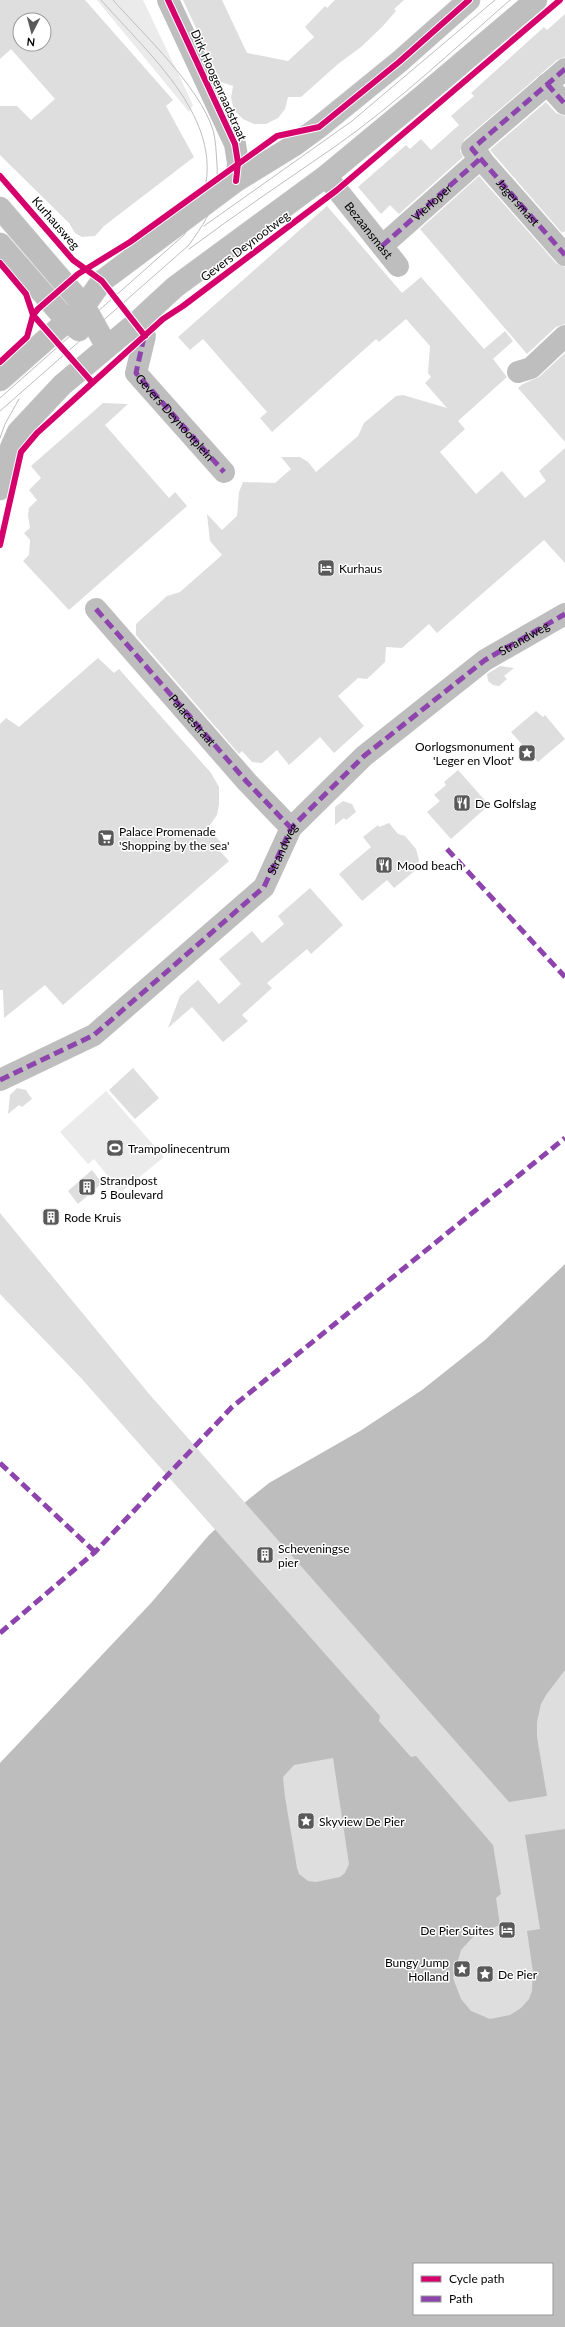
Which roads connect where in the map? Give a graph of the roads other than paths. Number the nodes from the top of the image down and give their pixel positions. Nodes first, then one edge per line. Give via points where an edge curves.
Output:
1 (168, 0) edge
2 (470, 0) edge
3 (536, 0) edge
4 (565, 69) edge
5 (547, 84) junction
6 (565, 104) edge
7 (476, 153) junction
8 (326, 176) junction
9 (236, 181) junction
10 (0, 208) edge
11 (0, 244) edge
12 (382, 246) junction
13 (565, 255) edge
14 (398, 266) dead end
15 (84, 306) junction
16 (67, 322) junction
17 (145, 336) dead end
18 (565, 336) edge
19 (108, 347) junction
20 (518, 372) dead end
21 (0, 380) edge
22 (224, 472) dead end
23 (0, 489) edge
24 (96, 609) dead end
25 (565, 614) edge
26 (291, 828) junction
27 (0, 1080) edge

1 - 9 street, Dirk Hoogenraadstraat via 235,144 238,163
2 - 9 street via 319,127
3 - 8 street, Gevers Deynootweg
4 - 5 street, Vierloper
5 - 6 street
5 - 7 street, Vierloper
7 - 12 street, Vierloper
7 - 13 street, Jagersmast
8 - 12 street, Bezaansmast
8 - 19 street, Gevers Deynootweg via 175,287
9 - 15 street via 102,281
10 - 15 street
11 - 16 street
12 - 14 street, Bezaansmast
15 - 16 street
15 - 19 street
16 - 19 street
16 - 21 street
17 - 22 street, Gevers Deynootplein via 136,373
18 - 20 street via 531,368
19 - 23 street, Gevers Deynootweg via 62,385 18,432
24 - 26 street, Palacestraat via 247,782
25 - 26 street, Strandweg via 485,660 364,756
26 - 27 street, Strandweg via 264,887 106,1025 94,1035

